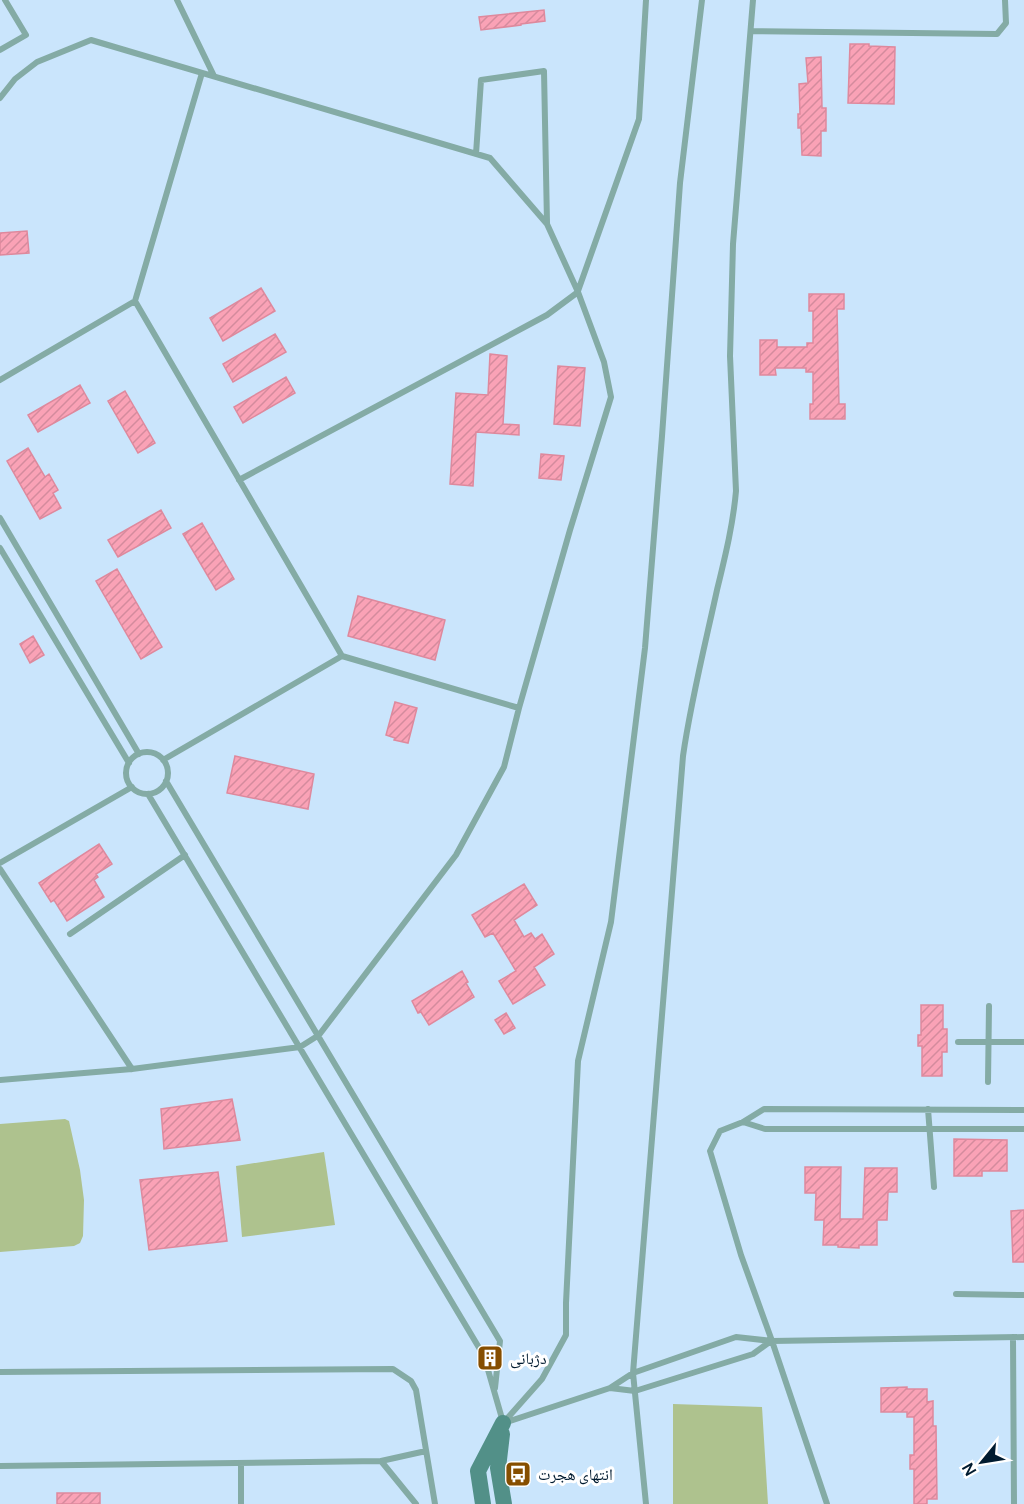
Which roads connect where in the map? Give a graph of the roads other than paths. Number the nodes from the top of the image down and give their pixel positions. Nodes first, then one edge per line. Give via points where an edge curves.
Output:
1 (5, 0) edge
2 (177, 0) edge
3 (646, 0) edge
4 (702, 0) edge
5 (753, 0) edge
6 (1005, 0) edge
7 (751, 30) junction
8 (0, 50) edge
9 (202, 73) junction
10 (214, 76) junction
11 (0, 98) edge
12 (476, 154) junction
13 (547, 224) junction
14 (578, 292) junction
15 (135, 301) junction
16 (0, 380) edge
17 (239, 480) junction
18 (0, 518) edge
19 (0, 548) edge
20 (342, 657) junction
21 (519, 708) junction
22 (139, 754) junction
23 (164, 760) junction
24 (129, 763) junction
25 (166, 781) junction
26 (132, 787) junction
27 (148, 794) junction
28 (185, 855) junction
29 (0, 863) edge
30 (0, 869) edge
31 (70, 934) dead end
32 (989, 1006) dead end
33 (319, 1035) junction
34 (958, 1042) dead end
35 (989, 1042) junction
36 (1024, 1042) edge
37 (300, 1047) junction
38 (132, 1069) junction
39 (0, 1080) edge
40 (988, 1082) dead end
41 (928, 1109) junction
42 (1024, 1110) edge
43 (743, 1122) junction
44 (930, 1129) junction
45 (1024, 1129) edge
46 (934, 1187) dead end
47 (956, 1294) dead end
48 (1024, 1295) edge
49 (1013, 1337) junction
50 (1024, 1337) edge
51 (772, 1341) junction
52 (0, 1372) edge
53 (633, 1373) junction
54 (610, 1388) junction
55 (494, 1391) junction
56 (635, 1391) junction
57 (503, 1423) junction
58 (426, 1450) junction
59 (381, 1461) junction
60 (241, 1463) junction
61 (0, 1466) edge
62 (241, 1504) edge
63 (416, 1504) edge
64 (435, 1504) edge
65 (483, 1504) edge
66 (504, 1504) edge
67 (646, 1504) edge
68 (827, 1504) edge
69 (1014, 1504) edge

1 - 8 lane via 26,35
2 - 10 lane
3 - 14 lane via 639,119
4 - 57 lane via 680,183 644,660 611,922 578,1061 566,1335 542,1379
5 - 7 lane
6 - 7 lane via 1006,23 998,34
7 - 53 lane via 733,244 730,356 736,492 683,756
9 - 10 lane
9 - 11 lane via 91,40 37,62 15,79
9 - 15 lane
10 - 12 lane
12 - 13 lane via 490,158
12 - 13 lane via 481,80 544,71
13 - 14 lane
14 - 17 lane via 547,315
14 - 21 lane via 604,362 612,397
15 - 16 lane
15 - 17 lane
17 - 20 lane
18 - 22 lane
19 - 24 lane
20 - 21 lane
20 - 23 lane
21 - 33 lane via 504,766 456,855
22 - 23 lane via 152,753
22 - 24 lane
23 - 25 lane via 168,770
24 - 26 lane via 126,775
25 - 27 lane via 159,790
25 - 33 lane
26 - 27 lane
26 - 29 lane
27 - 28 lane
28 - 31 lane
28 - 37 lane
30 - 38 lane
32 - 35 lane
33 - 37 lane
33 - 55 lane via 500,1341
34 - 35 lane
35 - 36 lane
35 - 40 lane
37 - 38 lane
37 - 55 lane via 484,1356
38 - 39 lane
41 - 42 lane
41 - 43 lane via 764,1109
41 - 44 lane
43 - 44 lane via 765,1129
43 - 51 lane via 720,1131 710,1151
44 - 45 lane
44 - 46 lane
47 - 48 lane
49 - 50 lane
49 - 51 lane
49 - 69 lane
51 - 53 lane via 736,1337
51 - 56 lane via 753,1354
51 - 68 lane
52 - 58 lane via 393,1369 411,1381 416,1390
53 - 54 lane
53 - 56 lane
54 - 56 lane
54 - 57 lane
55 - 57 lane
56 - 67 lane
57 - 65 main road via 478,1472
57 - 66 main road via 498,1468
58 - 59 lane
58 - 64 lane
59 - 60 lane
59 - 63 lane
60 - 61 lane
60 - 62 lane

